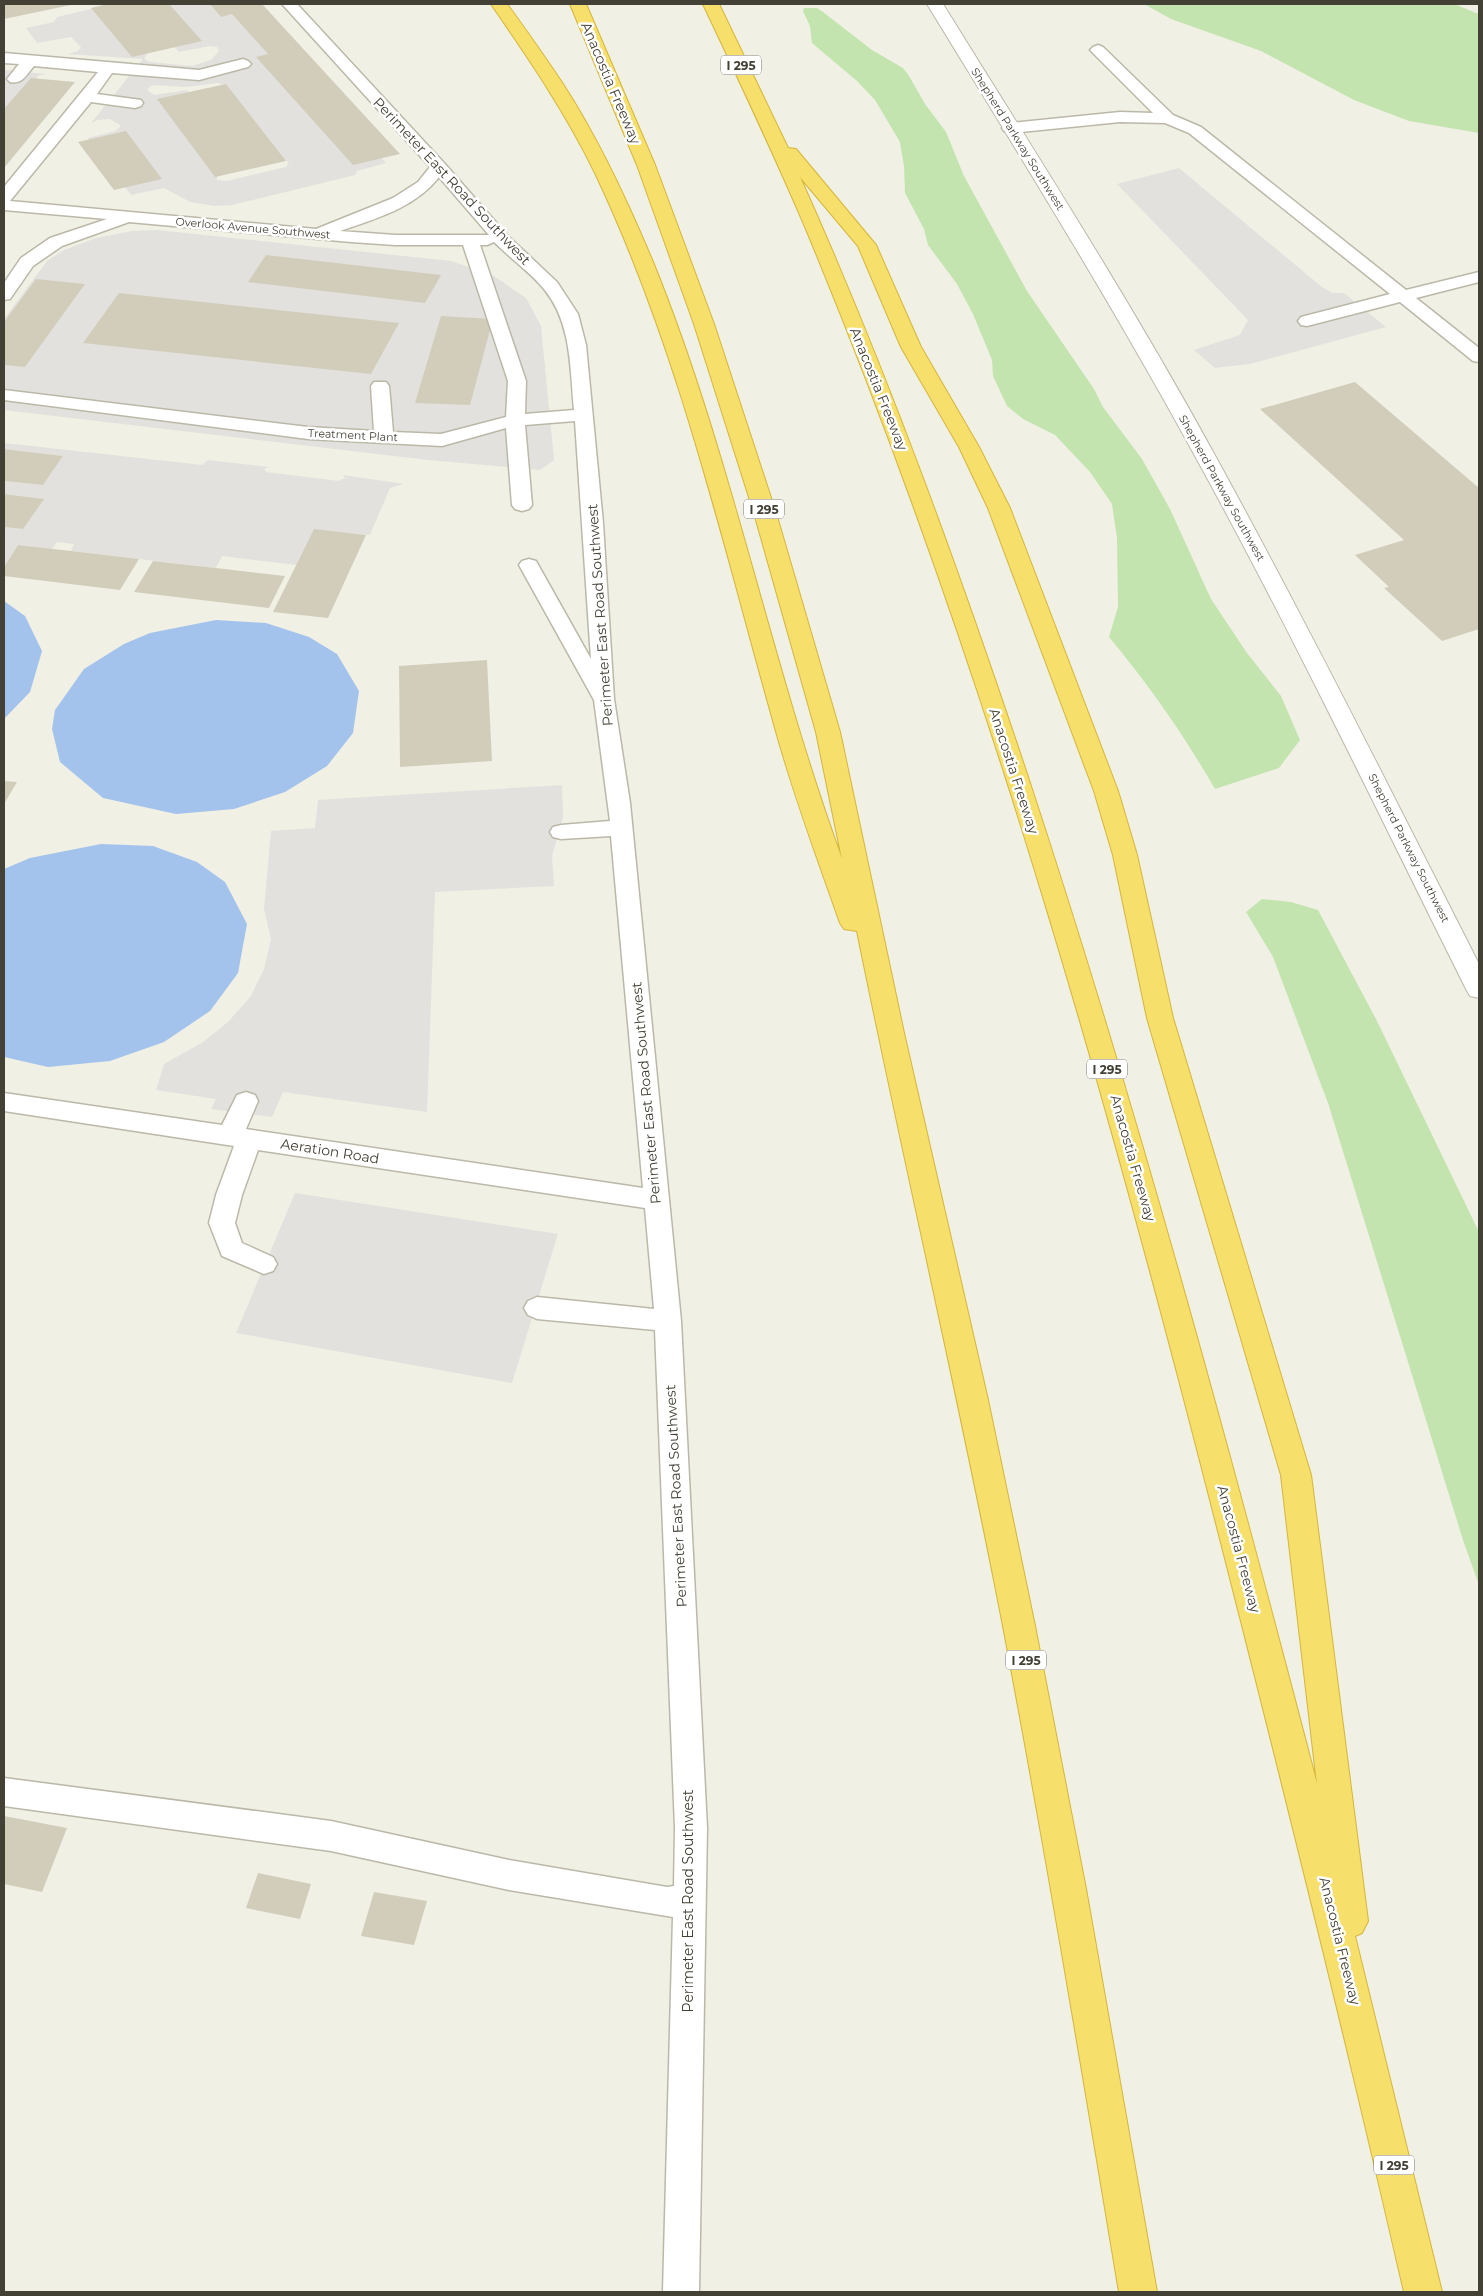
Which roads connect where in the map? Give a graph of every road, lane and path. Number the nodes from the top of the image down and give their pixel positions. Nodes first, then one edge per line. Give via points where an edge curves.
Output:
1 (289, 4) edge
2 (499, 4) edge
3 (578, 4) edge
4 (711, 4) edge
5 (935, 4) edge
6 (1098, 50) dead end
7 (119, 53) dead end
8 (4, 58) edge
9 (31, 60) junction
10 (243, 64) dead end
11 (108, 68) junction
12 (15, 79) dead end
13 (87, 97) junction
14 (135, 103) dead end
15 (1167, 118) junction
16 (769, 127) junction
17 (1010, 128) junction
18 (439, 167) junction
19 (4, 197) edge
20 (4, 205) edge
21 (134, 217) junction
22 (317, 234) junction
23 (470, 240) junction
24 (502, 240) junction
25 (1479, 277) edge
26 (4, 295) edge
27 (1403, 296) junction
28 (1307, 321) dead end
29 (1479, 357) edge
30 (380, 386) dead end
31 (4, 395) edge
32 (583, 415) junction
33 (515, 420) junction
34 (384, 437) junction
35 (522, 505) dead end
36 (529, 565) dead end
37 (604, 699) junction
38 (621, 828) junction
39 (561, 832) dead end
40 (1479, 989) edge
41 (891, 1033) junction
42 (246, 1101) dead end
43 (4, 1102) edge
44 (240, 1137) junction
45 (656, 1200) junction
46 (264, 1264) dead end
47 (537, 1308) dead end
48 (668, 1321) junction
49 (4, 1792) edge
50 (689, 1900) junction
51 (1364, 2037) junction
52 (682, 2292) edge
53 (1138, 2292) edge
54 (1423, 2292) edge

1 - 18 lane, Perimeter East Road Southwest
2 - 41 highway via 543,65 583,130 652,279 710,461 789,738
3 - 41 highway, Anacostia Freeway / I 295 via 675,241 765,513 828,732
4 - 16 highway, Anacostia Freeway / I 295
5 - 17 street, Shepherd Parkway Southwest
6 - 15 lane
7 - 11 lane
8 - 9 lane
9 - 11 lane
9 - 12 lane
10 - 11 lane via 199,75
11 - 13 lane
13 - 14 lane
13 - 19 lane
15 - 17 lane via 1120,117
15 - 27 lane via 1195,130
16 - 51 highway, Anacostia Freeway / I 295 via 907,459 981,670 1121,1112 1288,1737
16 - 51 highway via 867,245 920,363 986,479 1106,791 1125,855 1160,1018 1296,1475
17 - 40 street, Shepherd Parkway Southwest via 1113,293 1206,458 1294,621
18 - 22 lane via 423,186 404,200
18 - 24 lane, Perimeter East Road Southwest
20 - 21 lane, Overlook Avenue Southwest
21 - 22 lane, Overlook Avenue Southwest
21 - 26 lane via 56,242 27,262
22 - 23 lane, Overlook Avenue Southwest via 395,240
23 - 24 lane, Overlook Avenue Southwest
23 - 33 lane via 517,381
24 - 32 lane, Perimeter East Road Southwest via 551,286 569,314 576,345
25 - 27 lane
27 - 28 lane
27 - 29 lane
30 - 34 lane
31 - 34 lane, Treatment Plant via 308,433
32 - 33 lane, Treatment Plant
32 - 37 lane, Perimeter East Road Southwest
33 - 34 lane, Treatment Plant via 442,440
33 - 35 lane
36 - 37 lane
37 - 38 lane, Perimeter East Road Southwest
38 - 39 lane
38 - 45 lane, Perimeter East Road Southwest
41 - 53 highway, Anacostia Freeway / I 295 via 973,1400 1019,1626 1070,1889
42 - 44 lane
43 - 44 lane, Aeration Road
44 - 45 lane, Aeration Road
44 - 46 lane via 222,1223 231,1249
45 - 48 lane, Perimeter East Road Southwest
47 - 48 lane
48 - 50 lane, Perimeter East Road Southwest via 691,1828
49 - 50 lane via 331,1836 509,1875 667,1902
50 - 52 lane, Perimeter East Road Southwest
51 - 54 highway, Anacostia Freeway / I 295

